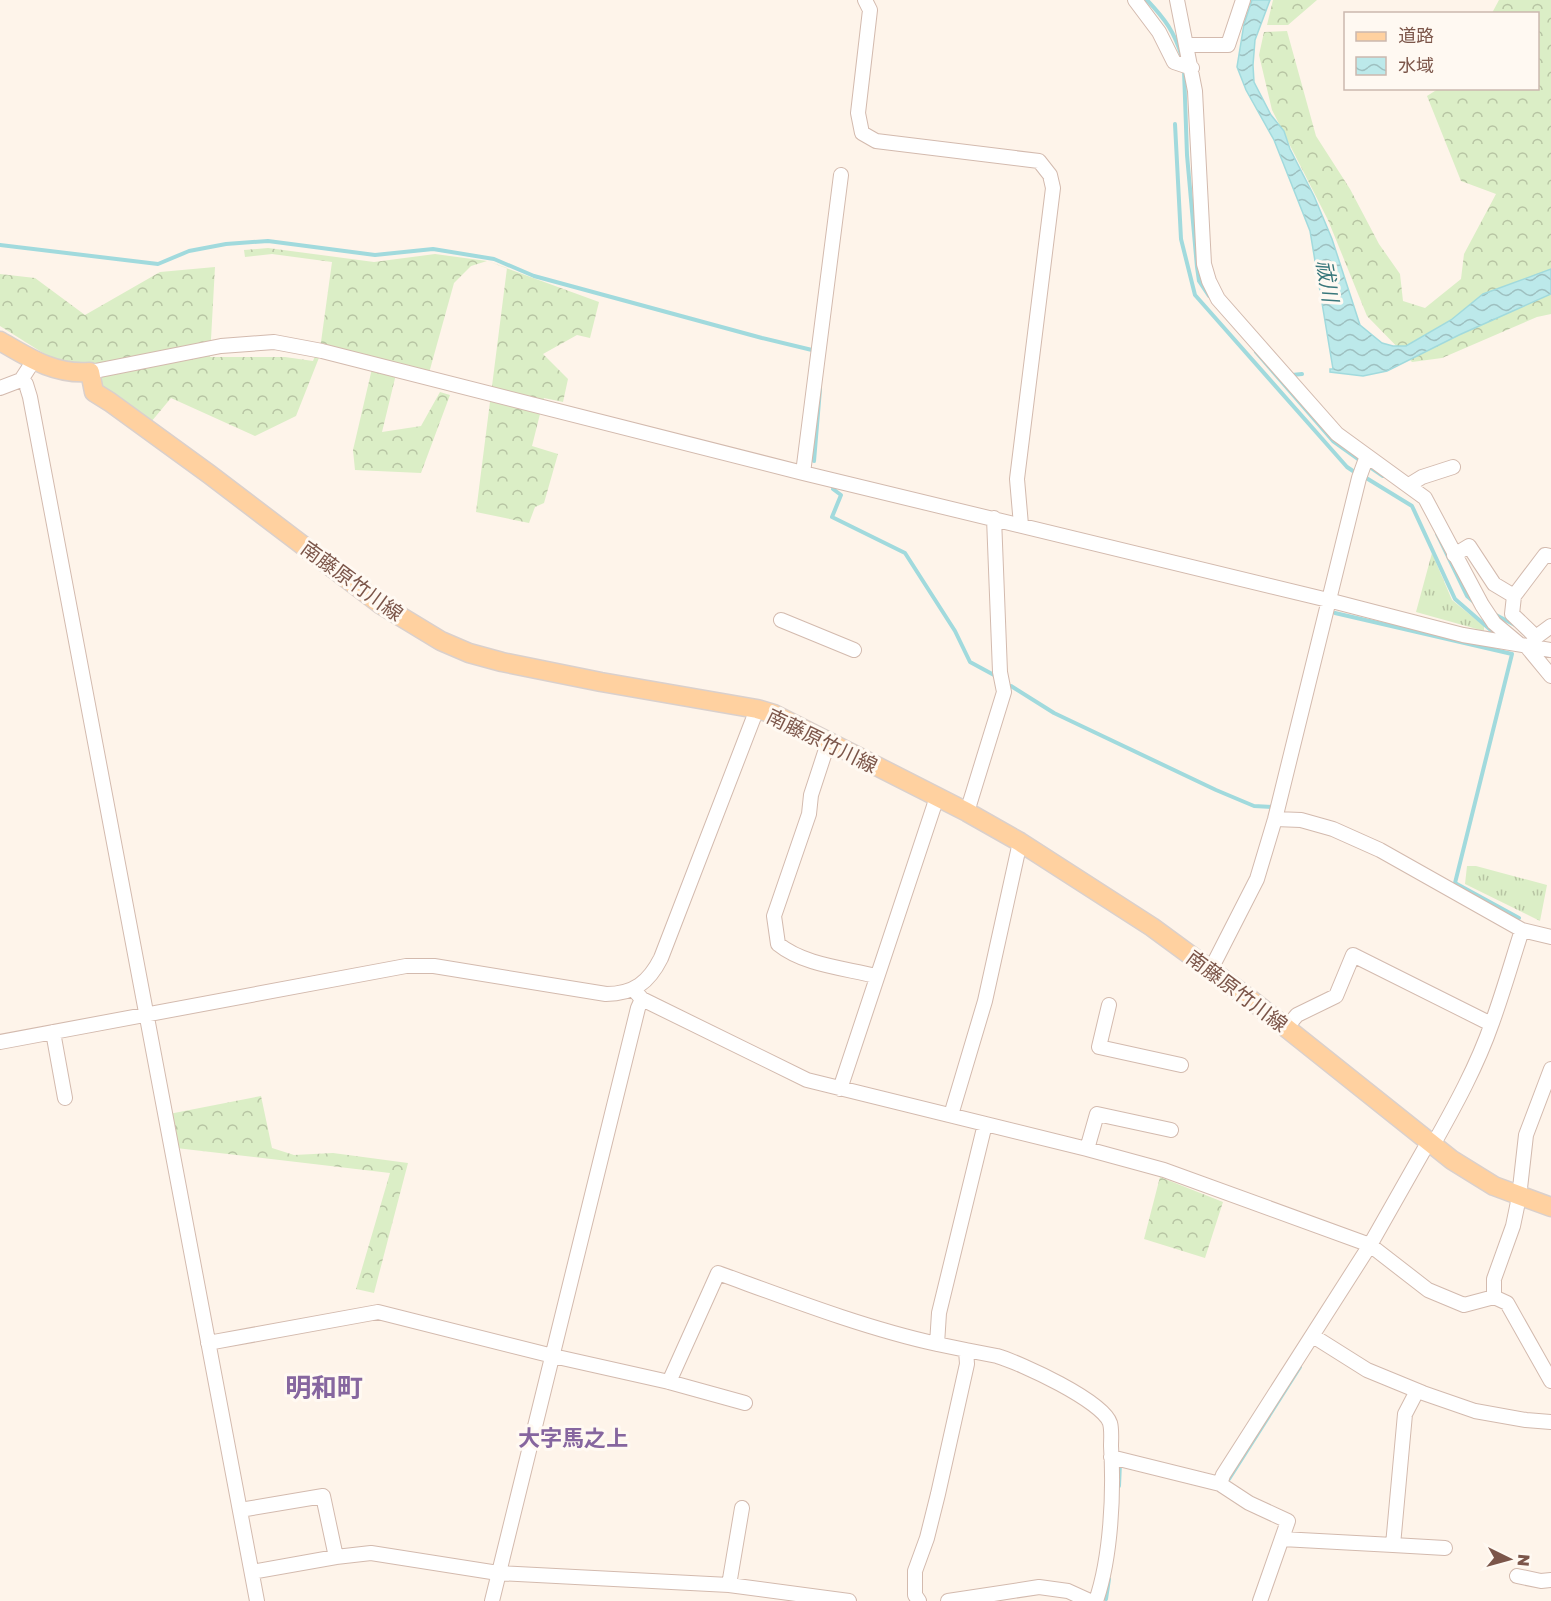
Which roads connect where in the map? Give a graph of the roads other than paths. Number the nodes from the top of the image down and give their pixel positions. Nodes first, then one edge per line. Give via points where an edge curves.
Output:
1 (865, 0) edge
2 (1177, 0) edge
3 (1243, 0) edge
4 (1139, 1) edge
5 (1186, 45) junction
6 (1192, 68) junction
7 (841, 175) dead end
8 (0, 341) edge
9 (34, 360) junction
10 (90, 372) junction
11 (21, 380) junction
12 (0, 388) edge
13 (1366, 459) junction
14 (1453, 467) dead end
15 (803, 473) junction
16 (1409, 485) junction
17 (994, 518) junction
18 (1021, 525) junction
19 (1454, 555) junction
20 (1551, 556) edge
21 (1514, 596) junction
22 (1328, 600) junction
23 (781, 620) dead end
24 (1551, 626) edge
25 (1529, 644) junction
26 (854, 650) dead end
27 (1551, 650) edge
28 (1551, 676) edge
29 (757, 709) junction
30 (828, 743) junction
31 (937, 797) junction
32 (967, 812) junction
33 (1275, 819) junction
34 (1020, 842) junction
35 (1522, 930) junction
36 (1551, 937) edge
37 (1210, 971) junction
38 (876, 976) junction
39 (638, 995) junction
40 (1109, 1005) dead end
41 (147, 1015) junction
42 (1491, 1024) junction
43 (1286, 1028) junction
44 (53, 1032) junction
45 (0, 1042) edge
46 (1181, 1065) dead end
47 (1551, 1070) edge
48 (840, 1089) junction
49 (65, 1098) dead end
50 (951, 1115) junction
51 (984, 1124) junction
52 (1171, 1130) dead end
53 (1431, 1143) junction
54 (1087, 1149) junction
55 (1520, 1197) junction
56 (1551, 1208) edge
57 (1370, 1245) junction
58 (1494, 1297) junction
59 (1316, 1338) junction
60 (208, 1343) junction
61 (937, 1344) junction
62 (966, 1350) junction
63 (553, 1356) junction
64 (1551, 1381) edge
65 (669, 1382) junction
66 (1417, 1390) junction
67 (745, 1403) dead end
68 (1551, 1422) edge
69 (1111, 1457) junction
70 (1222, 1480) junction
71 (742, 1508) dead end
72 (240, 1510) junction
73 (1282, 1539) junction
74 (1393, 1545) junction
75 (1445, 1548) dead end
76 (336, 1557) junction
77 (252, 1572) junction
78 (498, 1573) junction
79 (1517, 1576) dead end
80 (1551, 1580) edge
81 (729, 1586) junction
82 (257, 1601) edge
83 (492, 1601) edge
84 (849, 1601) edge
85 (918, 1601) edge
86 (948, 1601) edge
87 (1090, 1601) edge
88 (1096, 1601) edge
89 (1260, 1601) edge

1 - 18 street via 870,10 858,113 862,133 876,141 1040,160 1050,175 1053,188 1017,479
2 - 5 street
3 - 5 street via 1228,45
4 - 6 street via 1174,62
5 - 6 street
6 - 13 street via 1204,264 1209,281 1218,299 1282,373 1337,435
7 - 15 street
8 - 9 main road
9 - 10 main road via 57,370
9 - 11 street
10 - 15 street via 221,346 274,342
10 - 29 main road, 南藤原竹川線 via 94,392 380,604 441,641 513,664
11 - 12 street
11 - 41 street via 30,397
13 - 16 street
13 - 22 street
14 - 16 street
15 - 17 street
16 - 19 street via 1430,505
17 - 18 street
17 - 32 street via 1004,692
18 - 22 street
19 - 21 street via 1469,546 1494,584
19 - 25 street via 1491,618
20 - 21 street via 1545,555
21 - 25 street via 1512,614
22 - 25 street via 1463,635
22 - 33 street
23 - 26 street
24 - 25 street
25 - 27 street
25 - 28 street
29 - 30 main road, 南藤原竹川線
29 - 39 street via 661,958
30 - 31 main road, 南藤原竹川線
30 - 38 street via 809,814 774,916 778,944 812,960
31 - 32 main road, 南藤原竹川線
31 - 38 street
32 - 34 main road, 南藤原竹川線
33 - 35 street via 1301,820 1333,829 1380,850
33 - 37 street via 1257,879
34 - 37 main road, 南藤原竹川線 via 1152,927
34 - 50 street via 986,1001
35 - 36 street
35 - 42 street
37 - 43 main road, 南藤原竹川線
38 - 48 street
39 - 41 street via 606,994 420,965
39 - 48 street via 807,1080
39 - 63 street
40 - 46 street via 1099,1047
41 - 44 street
41 - 60 street
42 - 43 street via 1353,955 1336,996 1297,1015
42 - 53 street via 1455,1107
43 - 53 main road, 南藤原竹川線
44 - 45 street
44 - 49 street
47 - 55 street via 1526,1135
48 - 50 street
50 - 51 street
51 - 54 street
51 - 61 street via 939,1313
52 - 54 street via 1097,1114
53 - 55 main road, 南藤原竹川線 via 1494,1186
53 - 57 street
54 - 57 street via 1164,1170
55 - 56 main road, 南藤原竹川線
55 - 58 street via 1494,1279
57 - 58 street via 1428,1290 1464,1305
57 - 59 street
58 - 64 street via 1507,1303
59 - 66 street via 1366,1370
59 - 70 street
60 - 63 street via 378,1312
60 - 72 street
61 - 62 street
61 - 65 street via 718,1273
62 - 69 street via 1033,1371 1101,1410 1110,1423
62 - 85 street via 967,1364 938,1494 915,1571
63 - 65 street
63 - 78 street
65 - 67 street
66 - 68 street via 1475,1411
66 - 74 street via 1405,1414
69 - 70 street
69 - 88 street via 1110,1513 1103,1580
70 - 73 street via 1249,1503 1288,1521
71 - 81 street
72 - 76 street via 323,1496
72 - 77 street
73 - 74 street
73 - 89 street
74 - 75 street
76 - 77 street
76 - 78 street via 371,1553
77 - 82 street
78 - 81 street
78 - 83 street
79 - 80 street
81 - 84 street
86 - 87 street via 1039,1587 1068,1591

